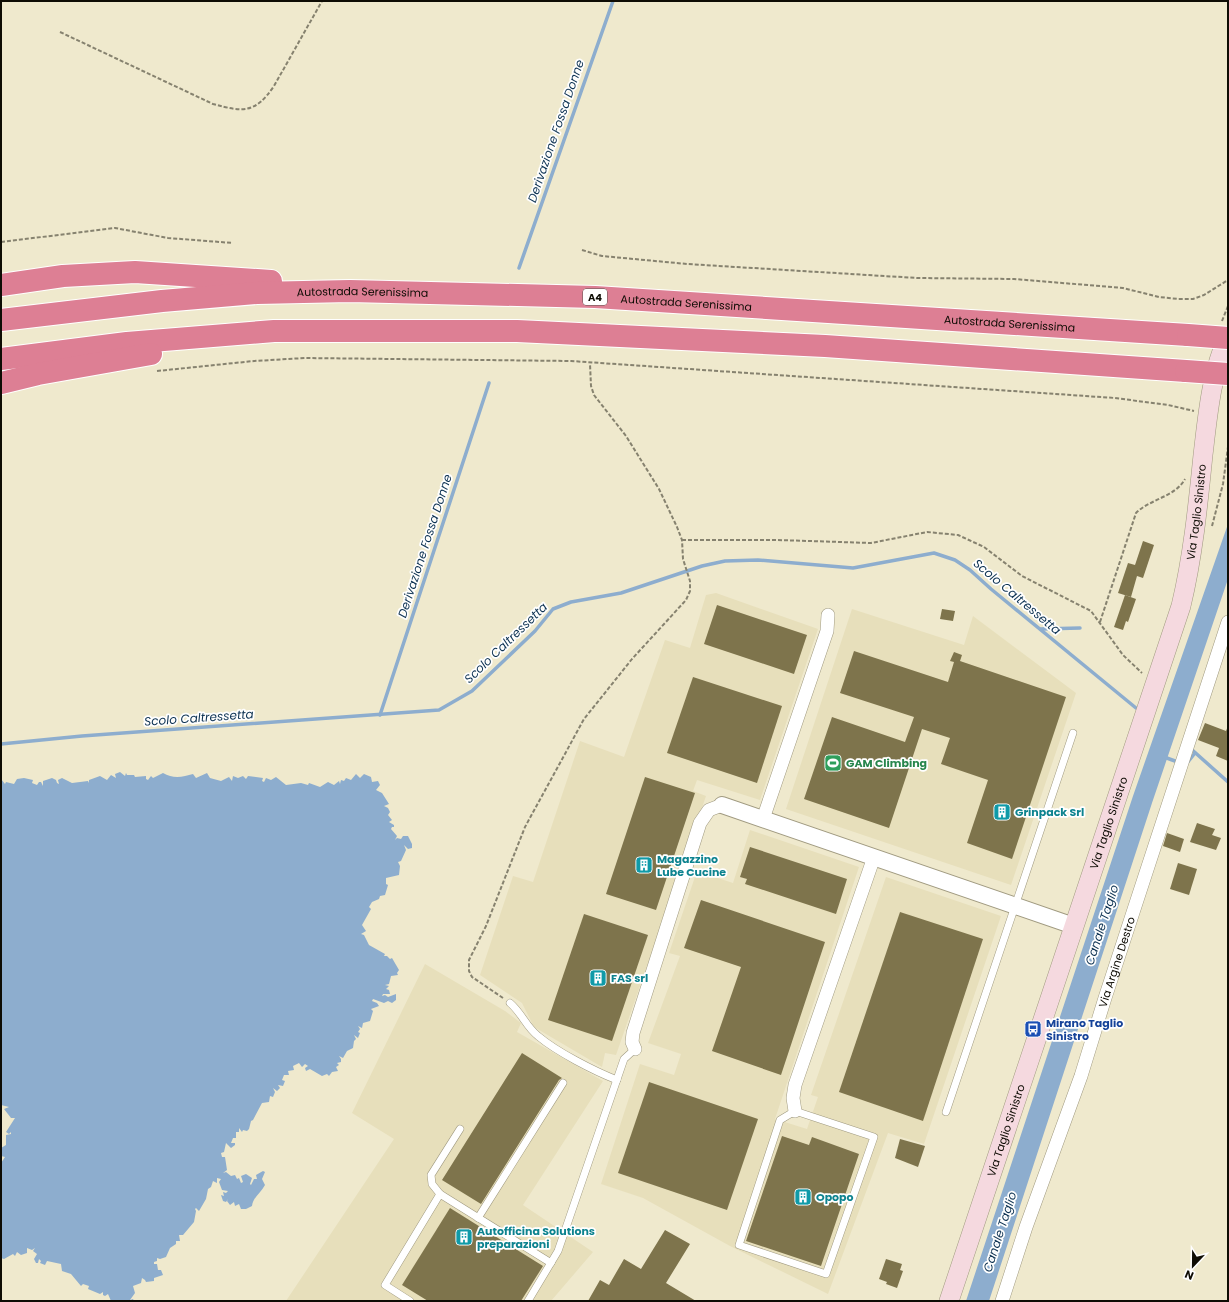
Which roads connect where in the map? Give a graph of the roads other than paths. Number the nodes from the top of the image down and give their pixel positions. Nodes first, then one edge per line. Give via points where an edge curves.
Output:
1 (1, 285) edge
2 (595, 297) junction
3 (1, 320) edge
4 (395, 330) junction
5 (1225, 334) edge
6 (1, 359) edge
7 (1228, 374) edge
8 (1, 383) edge
9 (828, 615) dead end
10 (1228, 622) edge
11 (1073, 734) dead end
12 (722, 805) joint
13 (763, 819) junction
14 (874, 857) junction
15 (1016, 905) junction
16 (1074, 926) junction
17 (510, 1003) road end
18 (635, 1049) joint
19 (617, 1080) junction
20 (563, 1083) dead end
21 (796, 1111) junction
22 (946, 1112) dead end
23 (460, 1129) dead end
24 (440, 1194) junction
25 (478, 1218) junction
26 (551, 1263) junction
27 (410, 1301) edge
28 (528, 1301) edge
29 (949, 1301) edge
30 (1002, 1301) edge

1 - 2 highway via 63,276 135,272 272,281 358,279 546,288
2 - 3 highway, Autostrada Serenissima / A4 via 350,291 257,293 162,301
2 - 5 highway, Autostrada Serenissima / A4, bridge via 1188,335
4 - 6 highway via 274,331 127,343
4 - 7 highway, bridge via 646,336
4 - 8 highway via 302,341 159,352
5 - 16 main road, Via Taglio Sinistro via 1209,395 1195,532 1183,597
9 - 13 street via 827,631
10 - 30 street, Via Argine Destro via 1082,1076 1026,1227
11 - 15 lane
12 - 13 street
12 - 18 street via 710,810 700,823 632,1033
13 - 14 street
14 - 15 street
14 - 21 street via 795,1085 793,1098
15 - 16 street
15 - 22 lane
16 - 29 main road, Via Taglio Sinistro
17 - 19 lane via 518,1009 528,1027 538,1037 605,1076
18 - 19 lane via 624,1059
19 - 26 lane via 558,1251
20 - 25 lane
21 - 21 lane via 874,1137 826,1274 740,1245 780,1120
23 - 24 lane via 431,1175 432,1184
24 - 25 lane
24 - 27 lane via 385,1285
25 - 26 lane
26 - 28 lane

